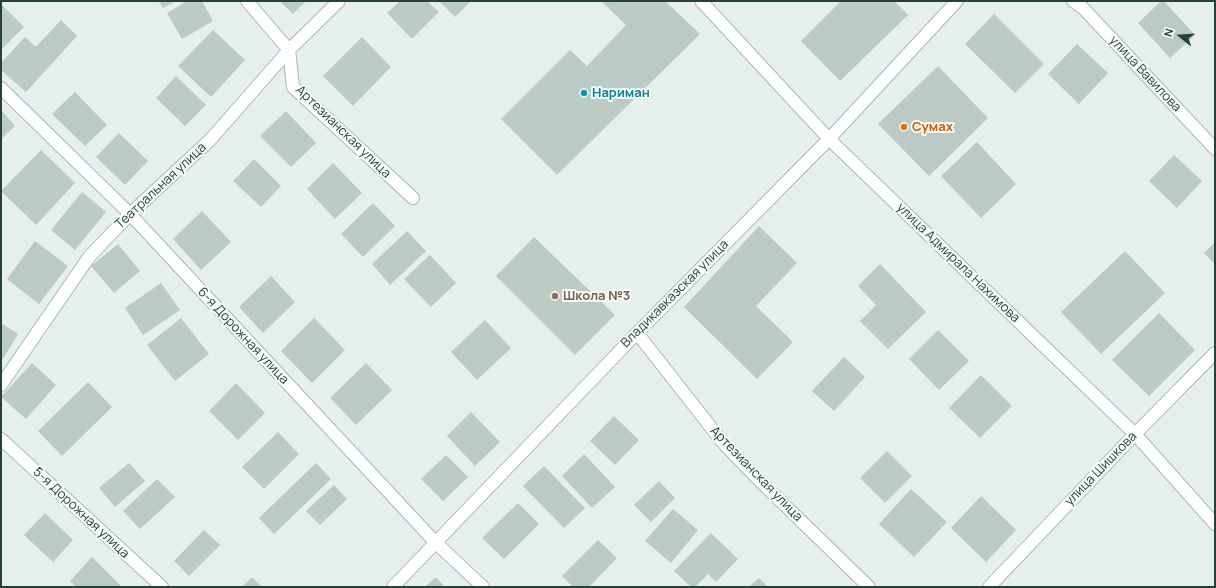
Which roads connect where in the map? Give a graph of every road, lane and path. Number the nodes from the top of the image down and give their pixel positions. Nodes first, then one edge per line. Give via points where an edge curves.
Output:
1 (247, 1) edge
2 (339, 1) edge
3 (701, 1) edge
4 (957, 1) edge
5 (1073, 1) edge
6 (288, 50) junction
7 (1, 88) edge
8 (829, 139) junction
9 (1215, 149) edge
10 (412, 198) dead end
11 (130, 214) junction
12 (637, 333) junction
13 (1215, 353) edge
14 (1, 386) edge
15 (1135, 434) junction
16 (1, 439) edge
17 (1215, 524) edge
18 (435, 542) junction
19 (162, 587) edge
20 (393, 587) edge
21 (483, 587) edge
22 (870, 587) edge
23 (989, 587) edge

1 - 6 street
2 - 6 street, Театральная улица
3 - 8 street, улица Адмирала Нахимова
4 - 8 street, Владикавказская улица
5 - 9 street, улица Вавилова via 1083,8
6 - 10 street, Артезианская улица via 293,87
6 - 11 street, Театральная улица via 210,140
7 - 11 street, 6-я Дорожная улица
8 - 12 street, Владикавказская улица
8 - 15 street, улица Адмирала Нахимова
11 - 14 street, Театральная улица via 89,257
11 - 18 street, 6-я Дорожная улица
12 - 18 street, Владикавказская улица
12 - 22 street, Артезианская улица via 724,444
13 - 15 street, улица Шишкова
15 - 17 street, улица Адмирала Нахимова
15 - 23 street, улица Шишкова
16 - 19 street, 5-я Дорожная улица
18 - 20 street, Владикавказская улица
18 - 21 street, 6-я Дорожная улица

